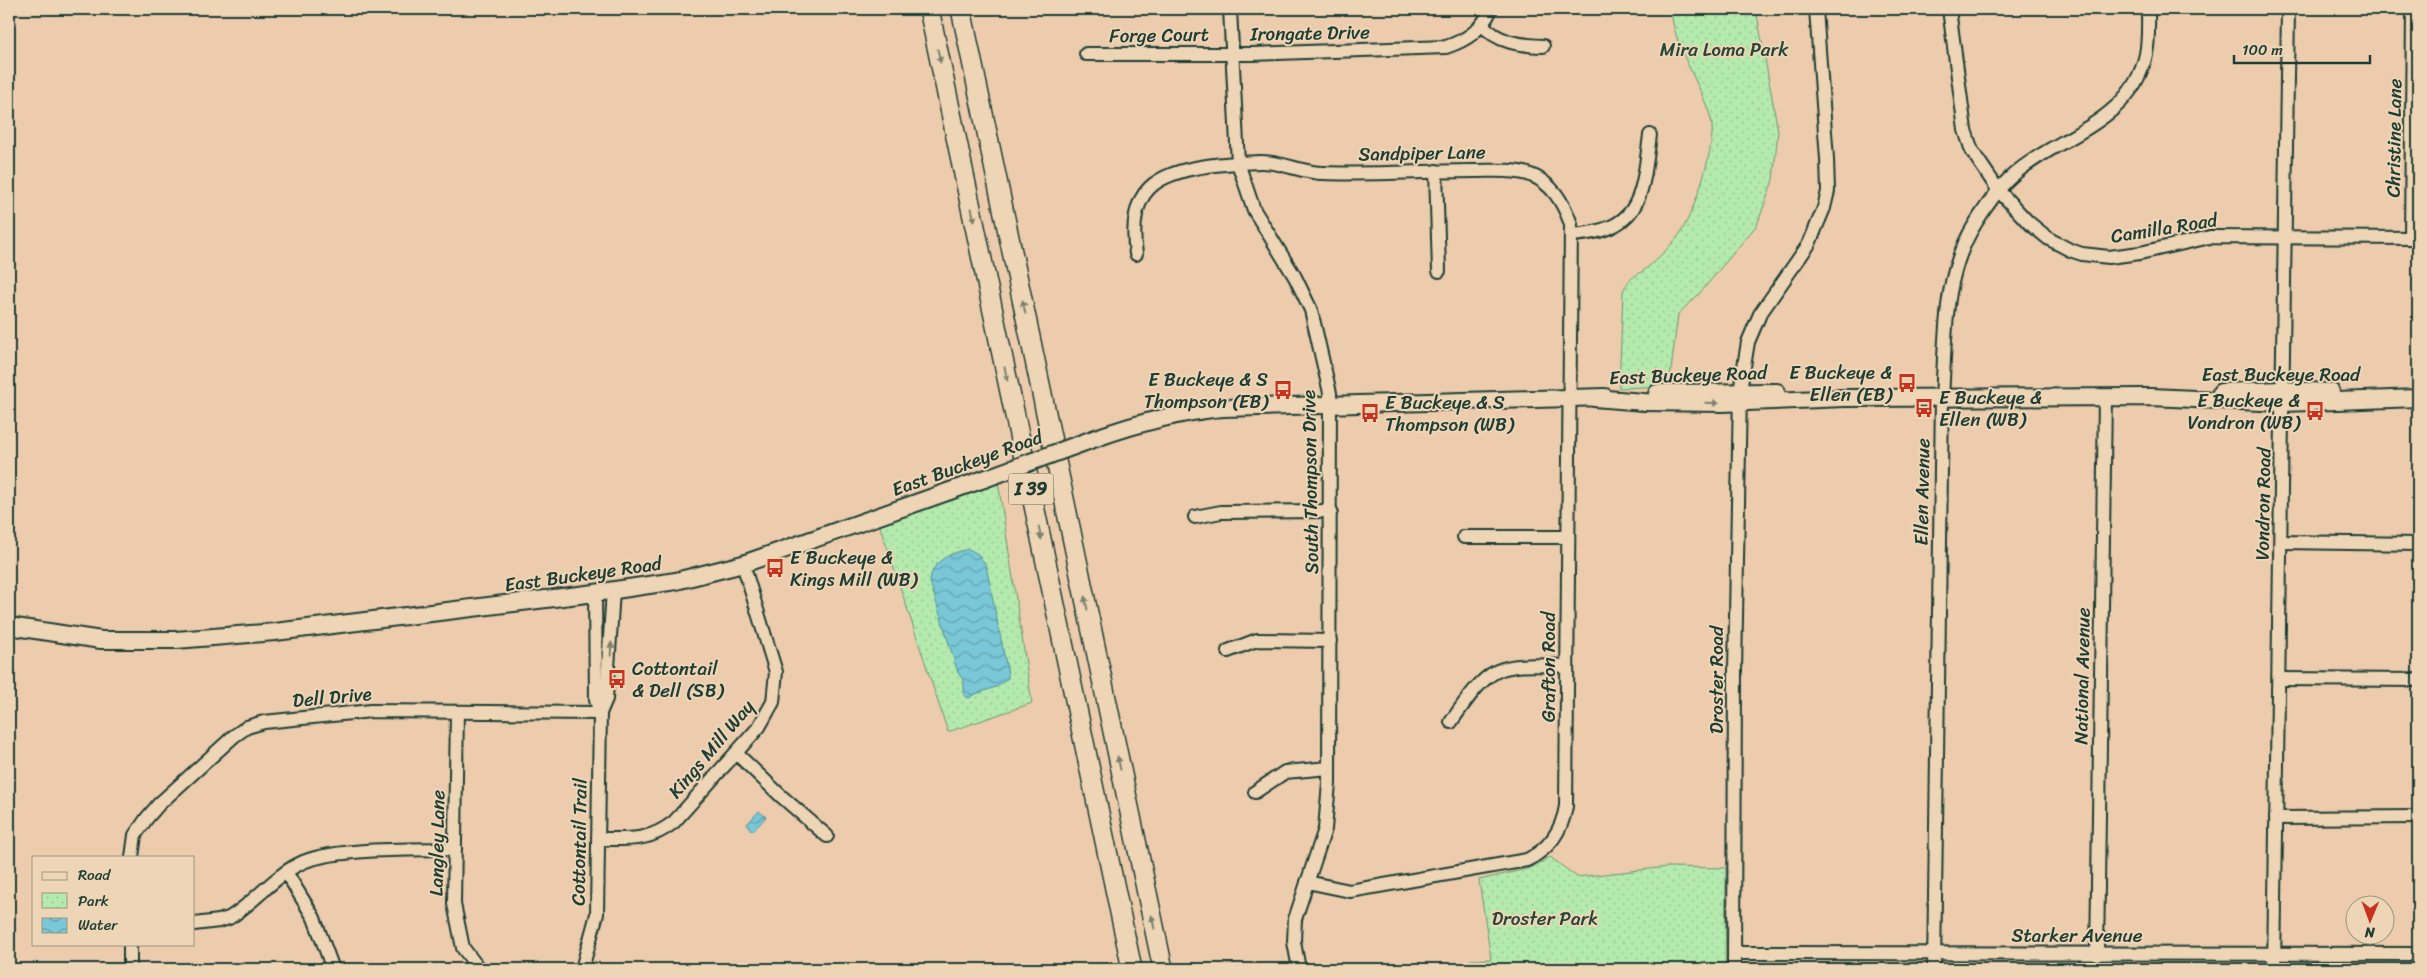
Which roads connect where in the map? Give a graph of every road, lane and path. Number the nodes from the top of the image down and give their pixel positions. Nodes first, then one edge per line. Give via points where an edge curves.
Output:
1 (929, 9) edge
2 (961, 9) edge
3 (1230, 9) edge
4 (1491, 9) edge
5 (1816, 9) edge
6 (1949, 9) edge
7 (2148, 9) edge
8 (2288, 9) edge
9 (2413, 9) edge
10 (1482, 24) junction
11 (2416, 32) edge
12 (1543, 46) dead end
13 (1233, 53) junction
14 (1086, 54) dead end
15 (1650, 135) dead end
16 (1238, 163) junction
17 (1436, 171) junction
18 (2000, 191) junction
19 (1571, 235) junction
20 (2285, 237) junction
21 (2415, 238) edge
22 (1136, 254) dead end
23 (1439, 271) dead end
24 (2283, 396) junction
25 (1740, 397) junction
26 (2105, 397) junction
27 (1942, 398) junction
28 (2414, 398) edge
29 (1570, 399) junction
30 (1331, 401) junction
31 (1331, 511) junction
32 (1195, 517) dead end
33 (1464, 537) dead end
34 (1568, 537) junction
35 (2281, 542) junction
36 (2418, 544) edge
37 (743, 564) junction
38 (613, 590) junction
39 (595, 593) junction
40 (9, 626) edge
41 (1330, 641) junction
42 (1228, 651) dead end
43 (1568, 666) junction
44 (2279, 679) junction
45 (2418, 680) edge
46 (457, 712) junction
47 (600, 714) junction
48 (1451, 722) dead end
49 (736, 753) junction
50 (1329, 768) junction
51 (1255, 792) dead end
52 (2418, 817) edge
53 (2276, 818) junction
54 (827, 836) dead end
55 (598, 839) junction
56 (455, 849) junction
57 (132, 856) edge
58 (286, 872) junction
59 (1307, 882) junction
60 (195, 924) edge
61 (130, 946) edge
62 (1735, 953) junction
63 (1934, 954) junction
64 (2418, 954) edge
65 (2097, 955) junction
66 (2274, 955) junction
67 (130, 969) edge
68 (333, 969) edge
69 (479, 969) edge
70 (582, 969) edge
71 (1132, 969) edge
72 (1163, 969) edge
73 (1299, 969) edge
74 (1734, 969) edge
75 (1934, 969) edge
76 (2274, 969) edge

1 -> 71 highway, I 39
72 -> 2 highway, I 39
3 - 13 street, South Thompson Drive
4 - 10 street, Irongate Drive
5 - 25 street, Droster Road via 1828,191 1809,244 1760,314 1748,342
6 - 18 street, Camilla Road via 1965,130 1972,151
7 - 18 street, Ellen Avenue via 2144,61 2122,102 2104,119 2056,145 2012,176
8 - 20 street, Vondron Road
9 - 11 street, Christine Lane
10 - 12 street via 1509,42
10 - 13 street, Irongate Drive via 1470,37 1446,47
11 - 21 street, Christine Lane
13 - 14 street, Forge Court
13 - 16 street, South Thompson Drive
15 - 19 street via 1644,180 1632,209 1612,228
16 - 17 street, Sandpiper Lane via 1263,162 1324,173
16 - 22 street, Sandpiper Lane via 1172,174 1158,181 1144,194 1136,212 1132,231
16 - 30 street, South Thompson Drive via 1254,210 1295,276 1311,310
17 - 19 street, Sandpiper Lane via 1506,172 1527,174 1538,179 1562,201 1571,224
17 - 23 street
18 - 20 street, Camilla Road via 2028,222 2049,239 2082,254 2120,256 2210,236
18 - 27 street, Ellen Avenue via 1975,225 1955,268 1947,306
19 - 29 street, Grafton Road
20 - 21 street, Camilla Road
20 - 24 street, Vondron Road
24 - 26 main road, East Buckeye Road
24 - 28 main road, East Buckeye Road
24 - 35 street, Vondron Road
25 - 27 main road, East Buckeye Road
25 - 29 main road, East Buckeye Road via 1644,402
25 - 62 street, Droster Road via 1734,673
26 - 27 main road, East Buckeye Road
26 - 65 street, National Avenue
27 - 63 street, Ellen Avenue
29 - 30 main road, East Buckeye Road
29 - 34 street, Grafton Road
30 - 31 street, South Thompson Drive
30 - 37 main road, East Buckeye Road, bridge via 1268,397 1214,401 1161,411 1140,422
31 - 32 street via 1220,512
31 - 41 street, South Thompson Drive
33 - 34 street
34 - 43 street, Grafton Road
35 - 36 street
35 - 44 street, Vondron Road
37 - 38 main road, East Buckeye Road via 676,581
37 - 49 street, Kings Mill Way via 774,665 776,683 764,720
38 - 39 main road, East Buckeye Road
47 -> 38 street, Cottontail Trail via 606,700
39 - 40 main road, East Buckeye Road via 276,632 176,640 101,640
39 - 47 street, Cottontail Trail via 595,692
41 - 42 street via 1257,640
41 - 50 street, South Thompson Drive
43 - 48 street via 1520,665 1493,672 1475,688
43 - 59 street, Grafton Road via 1566,806 1558,832 1541,853 1527,860 1350,891
44 - 45 street
44 - 53 street, Vondron Road
46 - 47 street, Dell Drive
46 - 56 street, Langley Lane
46 - 57 street, Dell Drive via 371,711 264,722 247,727 159,804 135,835
47 - 55 street, Cottontail Trail
49 - 54 street
49 - 55 street, Kings Mill Way via 663,830 638,838
50 - 51 street via 1286,772
50 - 59 street, South Thompson Drive via 1325,829
52 - 53 street
53 - 66 street, Vondron Road
55 - 70 street, Cottontail Trail via 597,914
56 - 58 street via 370,851 310,858
56 - 69 street, Langley Lane via 454,904 458,927 464,948
58 - 60 street via 229,918
58 - 68 street via 314,918
59 - 73 street, South Thompson Drive via 1294,930
61 - 67 street
62 - 63 street, Starker Avenue
62 - 74 street, Droster Road
63 - 65 street, Starker Avenue
63 - 75 street, Ellen Avenue
64 - 66 street, Starker Avenue
65 - 66 street, Starker Avenue
66 - 76 street, Vondron Road

